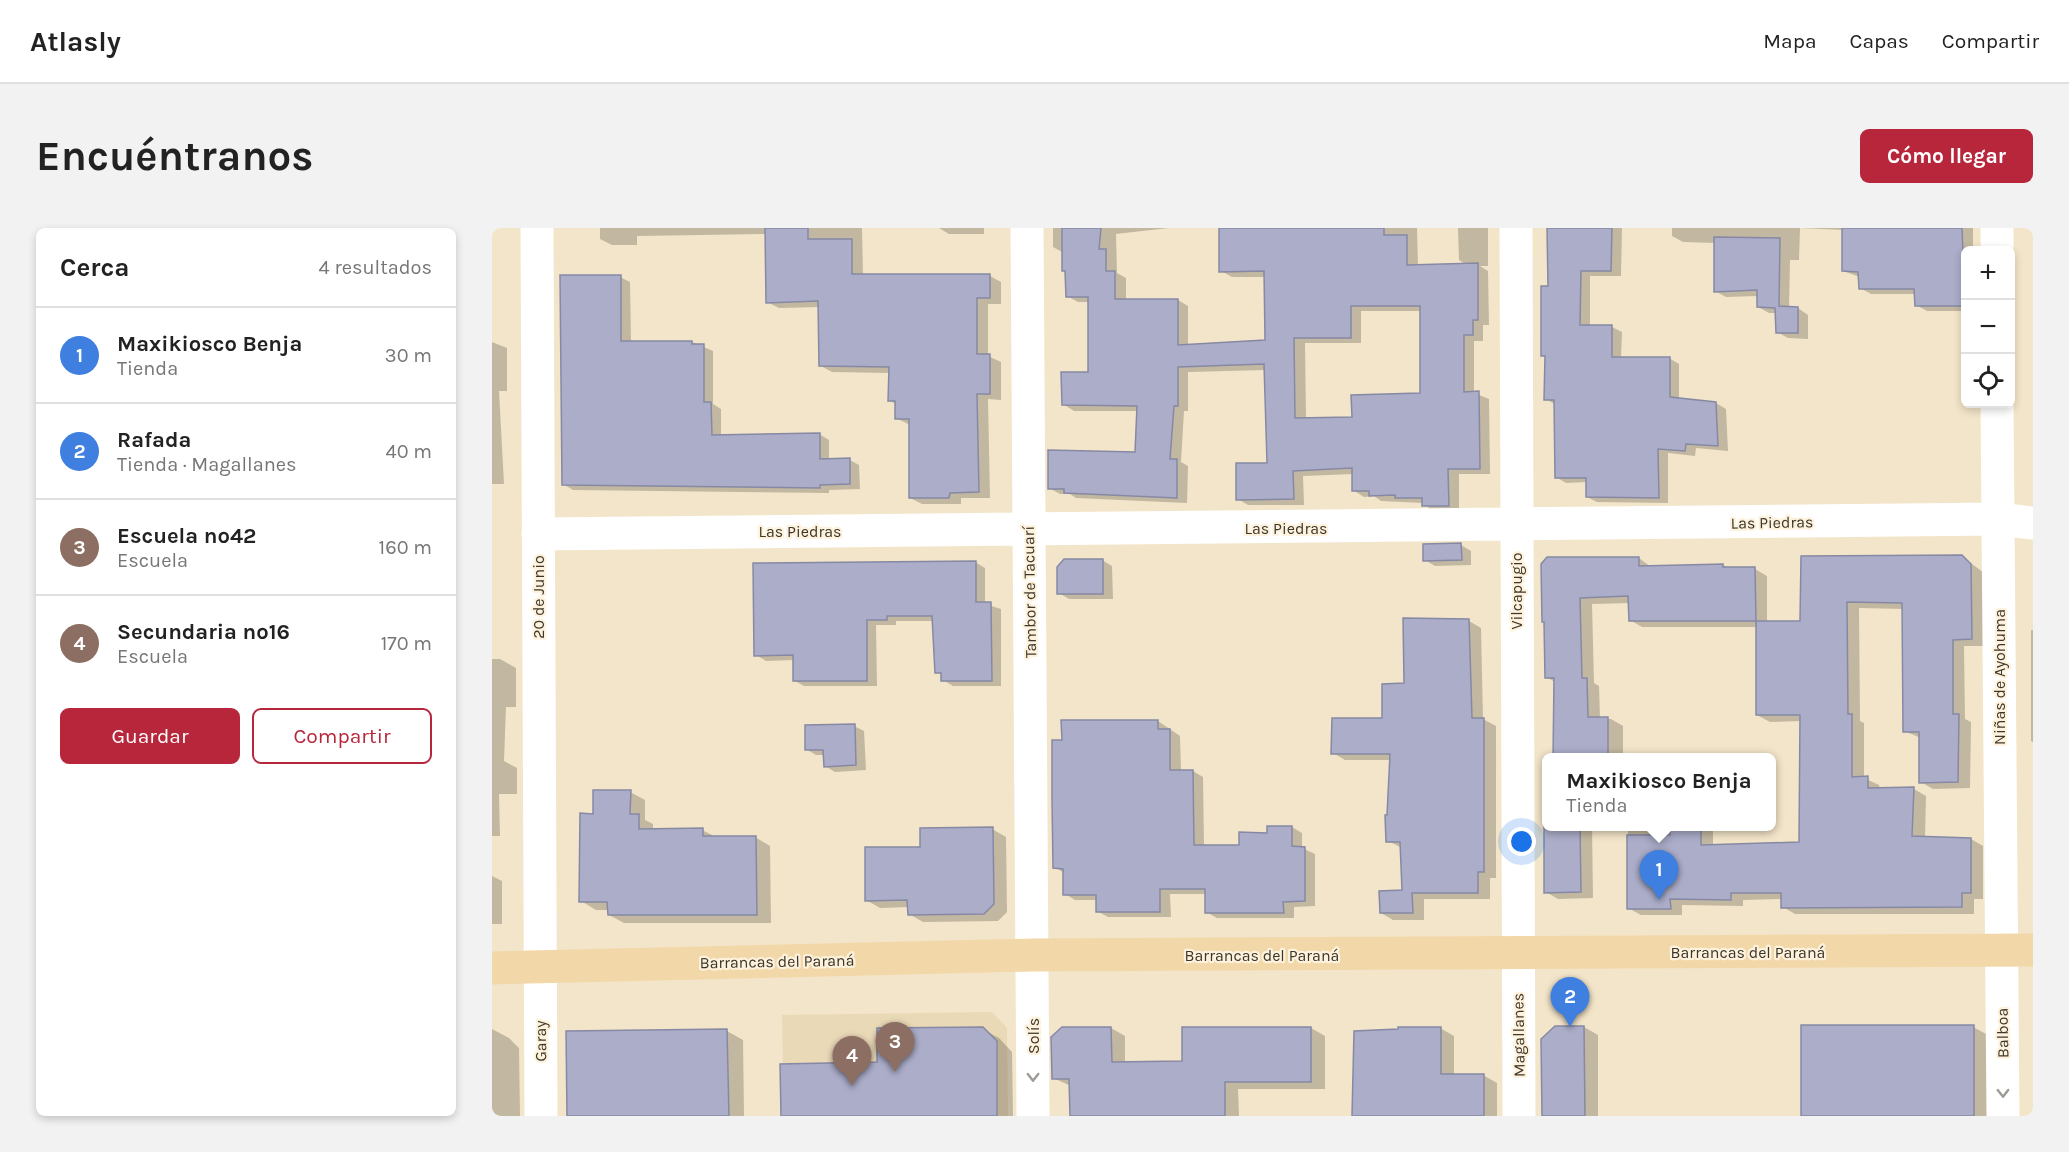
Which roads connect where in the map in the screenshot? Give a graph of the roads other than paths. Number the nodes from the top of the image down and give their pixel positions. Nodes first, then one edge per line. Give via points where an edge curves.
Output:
1 (537, 228) edge
2 (1027, 228) edge
3 (1516, 228) edge
4 (1996, 228) edge
5 (1997, 246) edge
6 (1997, 408) edge
7 (1998, 519) junction
8 (2033, 523) edge
9 (1516, 526) junction
10 (1029, 530) junction
11 (538, 534) junction
12 (2033, 950) edge
13 (2001, 951) junction
14 (1517, 954) junction
15 (1033, 956) junction
16 (539, 966) junction
17 (492, 968) edge
18 (541, 1116) edge
19 (1033, 1116) edge
20 (1519, 1116) edge
21 (2003, 1116) edge

1 - 11 street, 20 de Junio
2 - 10 street, Tambor de Tacuarí
3 - 9 street, Vilcapugio
4 - 5 street
6 - 7 street, Niñas de Ayohuma
7 - 8 street, Las Piedras
7 - 9 street, Las Piedras
7 - 13 street, Niñas de Ayohuma
9 - 10 street, Las Piedras
9 - 14 street, Vilcapugio
10 - 11 street, Las Piedras
10 - 15 street, Tambor de Tacuarí
11 - 16 street, 20 de Junio
12 - 13 main road, Barrancas del Paraná
13 - 14 main road, Barrancas del Paraná
13 -> 21 street, Balboa
14 - 15 main road, Barrancas del Paraná
14 - 20 street, Magallanes
15 - 16 main road, Barrancas del Paraná
15 -> 19 street, Solís
16 - 17 main road, Barrancas del Paraná
16 - 18 street, Garay

